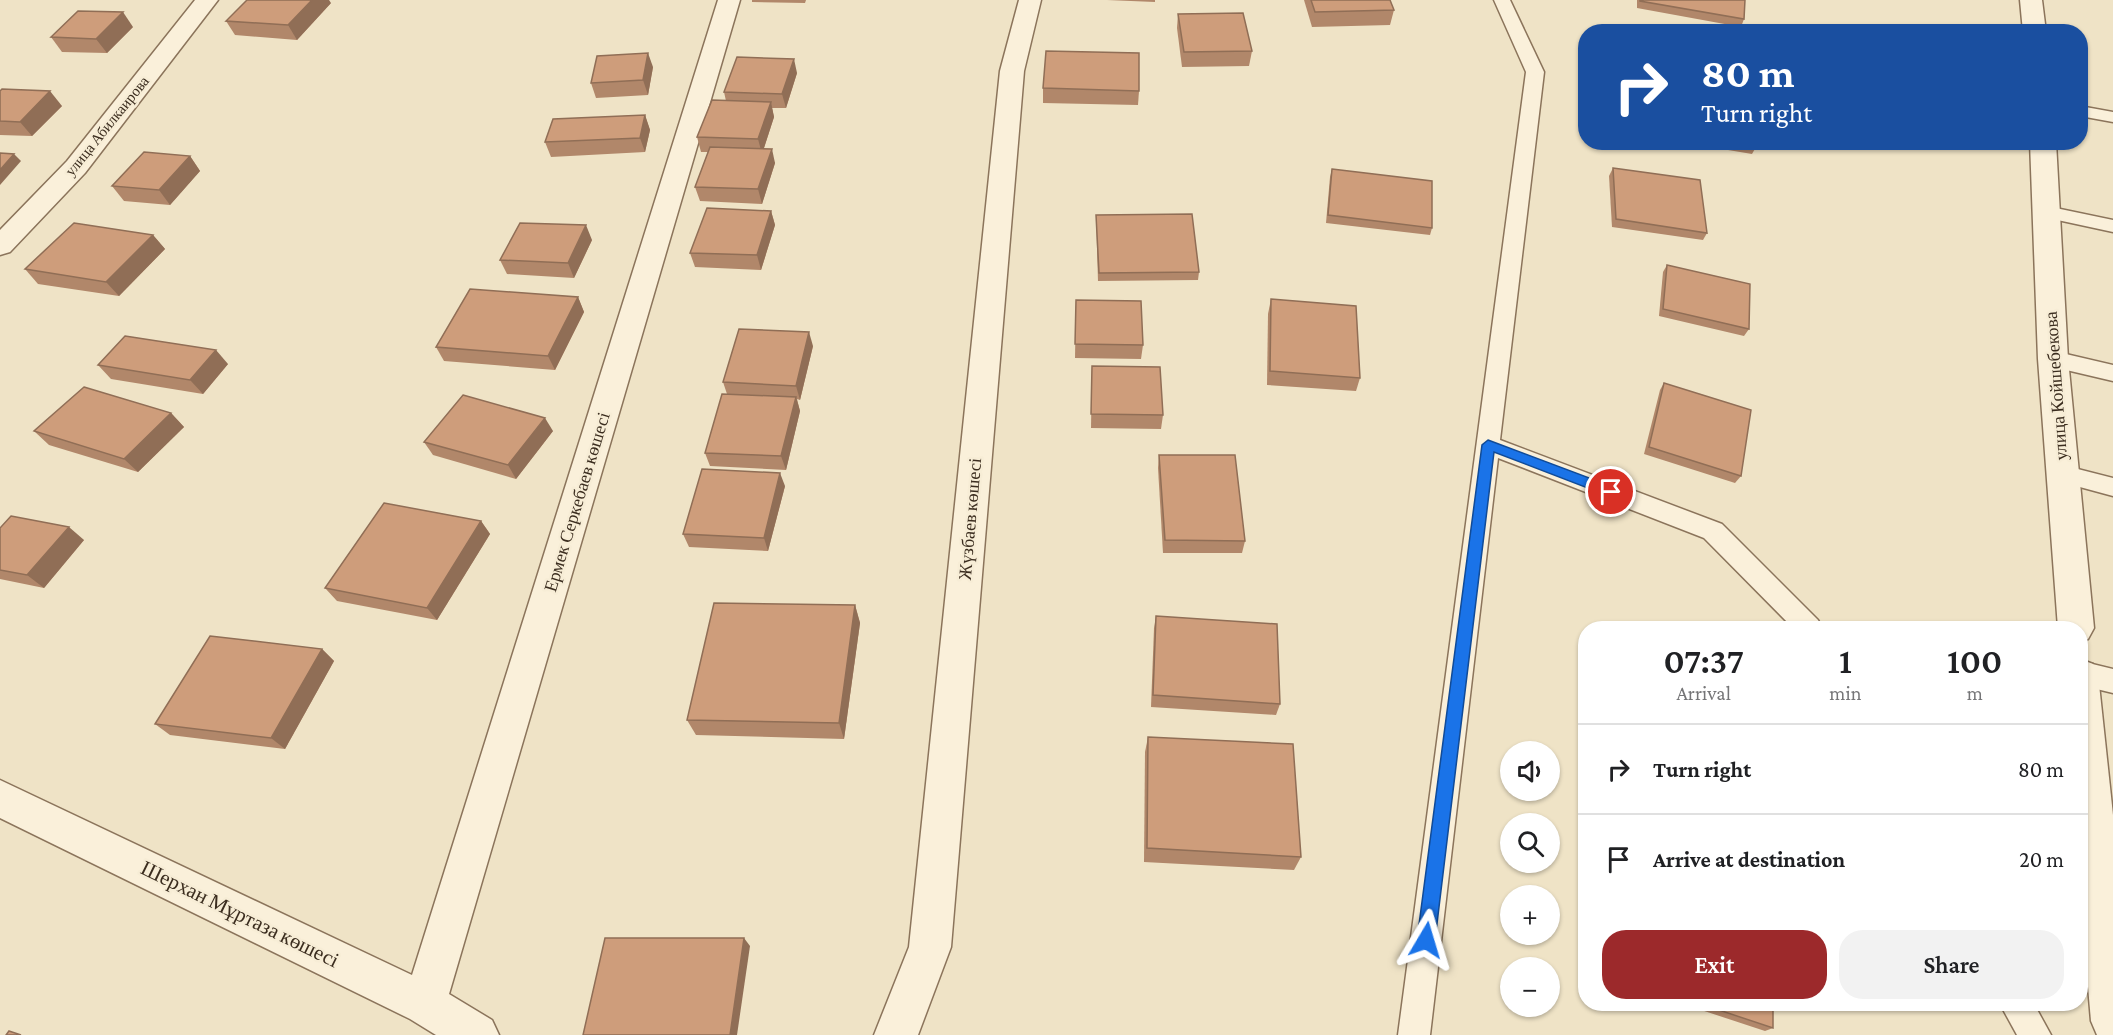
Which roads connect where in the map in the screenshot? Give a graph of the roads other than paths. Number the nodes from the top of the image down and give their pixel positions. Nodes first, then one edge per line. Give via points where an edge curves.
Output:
1 (207, 0) edge
2 (729, 0) edge
3 (1030, 0) edge
4 (1502, 0) edge
5 (2031, 0) edge
6 (2034, 24) edge
7 (2088, 112) edge
8 (2113, 117) edge
9 (2044, 150) edge
10 (2046, 212) junction
11 (2113, 226) edge
12 (0, 246) edge
13 (2053, 359) junction
14 (2113, 373) edge
15 (1488, 445) junction
16 (2062, 474) junction
17 (2113, 487) edge
18 (1802, 621) edge
19 (2075, 621) edge
20 (2088, 676) edge
21 (2113, 681) edge
22 (2088, 758) edge
23 (0, 798) edge
24 (425, 1004) junction
25 (2020, 1011) edge
26 (2113, 1022) edge
27 (477, 1035) edge
28 (896, 1035) edge
29 (1414, 1035) edge
30 (2035, 1035) edge

1 - 12 street, улица Абилкаирова via 76,166
2 - 24 street, Ермек Серкебаев көшесі
3 - 28 street, Жүзбаев көшесі via 1012,71 930,947
4 - 15 lane via 1535,72
5 - 6 street
7 - 8 lane
9 - 10 street, улица Койшебекова
10 - 11 lane
10 - 13 street, улица Койшебекова
13 - 14 lane
13 - 16 street, улица Койшебекова
15 - 18 lane via 1713,531
15 - 29 lane
16 - 17 lane
16 - 19 street, улица Койшебекова
20 - 21 lane
22 - 26 street
23 - 24 street, Шерхан Мұртаза көшесі
24 - 27 street, Шерхан Мұртаза көшесі
25 - 30 lane

